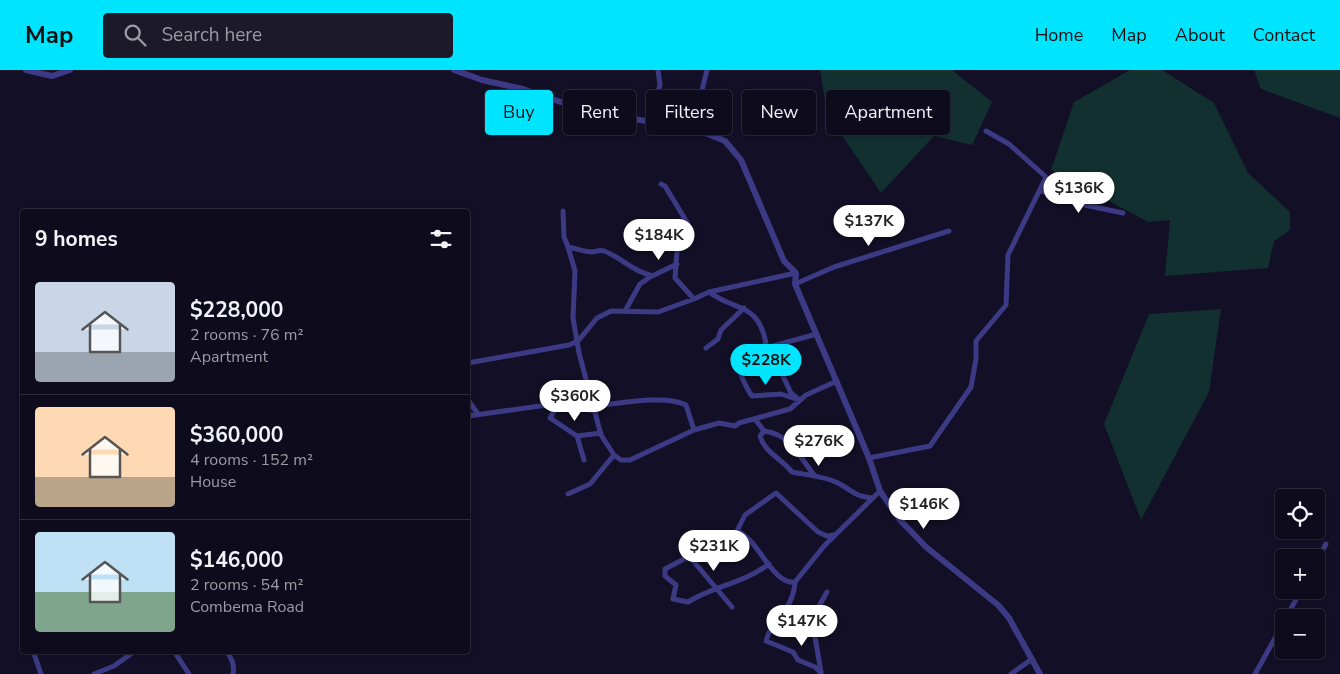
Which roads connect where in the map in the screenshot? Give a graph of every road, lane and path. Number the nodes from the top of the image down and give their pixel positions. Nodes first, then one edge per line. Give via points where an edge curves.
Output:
1 (26, 70) edge
2 (70, 70) edge
3 (454, 70) edge
4 (658, 70) edge
5 (707, 70) edge
6 (659, 90) edge
7 (702, 90) edge
8 (646, 121) edge
9 (986, 132) dead end
10 (709, 135) edge
11 (661, 184) dead end
12 (1041, 190) junction
13 (562, 210) dead end
14 (1123, 213) dead end
15 (949, 231) dead end
16 (568, 247) junction
17 (677, 264) junction
18 (796, 273) junction
19 (650, 277) junction
20 (796, 284) junction
21 (708, 292) junction
22 (694, 299) junction
23 (744, 308) junction
24 (625, 311) junction
25 (817, 334) junction
26 (578, 341) junction
27 (706, 348) dead end
28 (761, 349) junction
29 (470, 363) edge
30 (837, 381) junction
31 (799, 400) junction
32 (470, 403) edge
33 (555, 404) junction
34 (594, 408) junction
35 (478, 414) junction
36 (470, 416) edge
37 (755, 419) junction
38 (694, 430) junction
39 (764, 431) junction
40 (601, 433) junction
41 (577, 436) junction
42 (614, 455) junction
43 (869, 458) junction
44 (584, 460) dead end
45 (814, 476) junction
46 (880, 491) junction
47 (568, 494) dead end
48 (873, 498) junction
49 (737, 531) junction
50 (834, 535) junction
51 (690, 540) dead end
52 (1326, 544) dead end
53 (1323, 549) edge
54 (688, 556) junction
55 (769, 564) junction
56 (795, 582) junction
57 (716, 590) junction
58 (827, 592) dead end
59 (732, 607) dead end
60 (775, 624) junction
61 (806, 629) junction
62 (1275, 638) edge
63 (35, 654) edge
64 (131, 654) edge
65 (176, 654) edge
66 (228, 654) edge
67 (1032, 659) junction
68 (822, 673) edge
69 (41, 674) edge
70 (94, 674) edge
71 (189, 674) edge
72 (233, 674) edge
73 (1011, 674) edge
74 (1040, 674) edge
75 (1255, 674) edge

1 - 2 street via 52,76
3 - 8 street via 590,112
4 - 6 street
5 - 7 street
9 - 12 street via 1009,144 1045,174
10 - 18 street via 718,137 734,149 741,160 784,261
11 - 17 street via 688,224 688,234 677,251
12 - 14 street via 1075,203
12 - 43 street via 1008,255 1006,304 976,341 972,382 965,396 930,446
13 - 16 street
15 - 20 street via 834,267
16 - 19 street via 592,252 600,250
16 - 26 street via 575,270 573,318
17 - 19 street
17 - 22 street via 675,278
18 - 20 street
18 - 21 street
19 - 24 street via 640,284
20 - 25 street
21 - 22 street
21 - 23 street
22 - 24 street via 658,312
23 - 27 street via 721,330 718,339
23 - 28 street via 759,322 764,333 766,344
24 - 26 street via 604,314
25 - 28 street
25 - 30 street
26 - 29 street
26 - 34 street
28 - 31 street via 780,370 791,393
28 - 31 street via 732,359 752,396 781,394
30 - 31 street
30 - 43 street
31 - 37 street via 790,408
32 - 35 street
33 - 34 street
33 - 35 street
33 - 41 street via 550,418
34 - 38 street via 680,401 686,405
34 - 40 street
35 - 36 street
37 - 38 street via 735,426 719,423
37 - 39 street
38 - 42 street via 630,460 621,460
39 - 45 street via 778,433 791,444
39 - 45 street via 760,436 762,445 792,472
40 - 41 street
40 - 42 street
41 - 44 street
42 - 47 street via 590,484
43 - 46 street
45 - 48 street via 839,484 854,495
46 - 48 street
46 - 67 street via 900,520 926,547 998,604
48 - 50 street
49 - 50 street via 745,515 776,493 818,532
49 - 54 street
49 - 55 street via 746,536
50 - 56 street
51 - 54 street
52 - 53 street
54 - 57 street
54 - 57 street via 665,569 665,576 676,585 673,599 688,602
55 - 56 street via 780,577
55 - 57 street via 745,580
56 - 60 street via 789,607
57 - 59 street
58 - 61 street
60 - 61 street via 788,629
60 - 68 street via 766,641 793,652 798,660
61 - 68 street via 817,633
62 - 75 street
63 - 69 street
64 - 70 street via 114,666
65 - 71 street
66 - 72 street via 234,667
67 - 73 street
67 - 74 street

